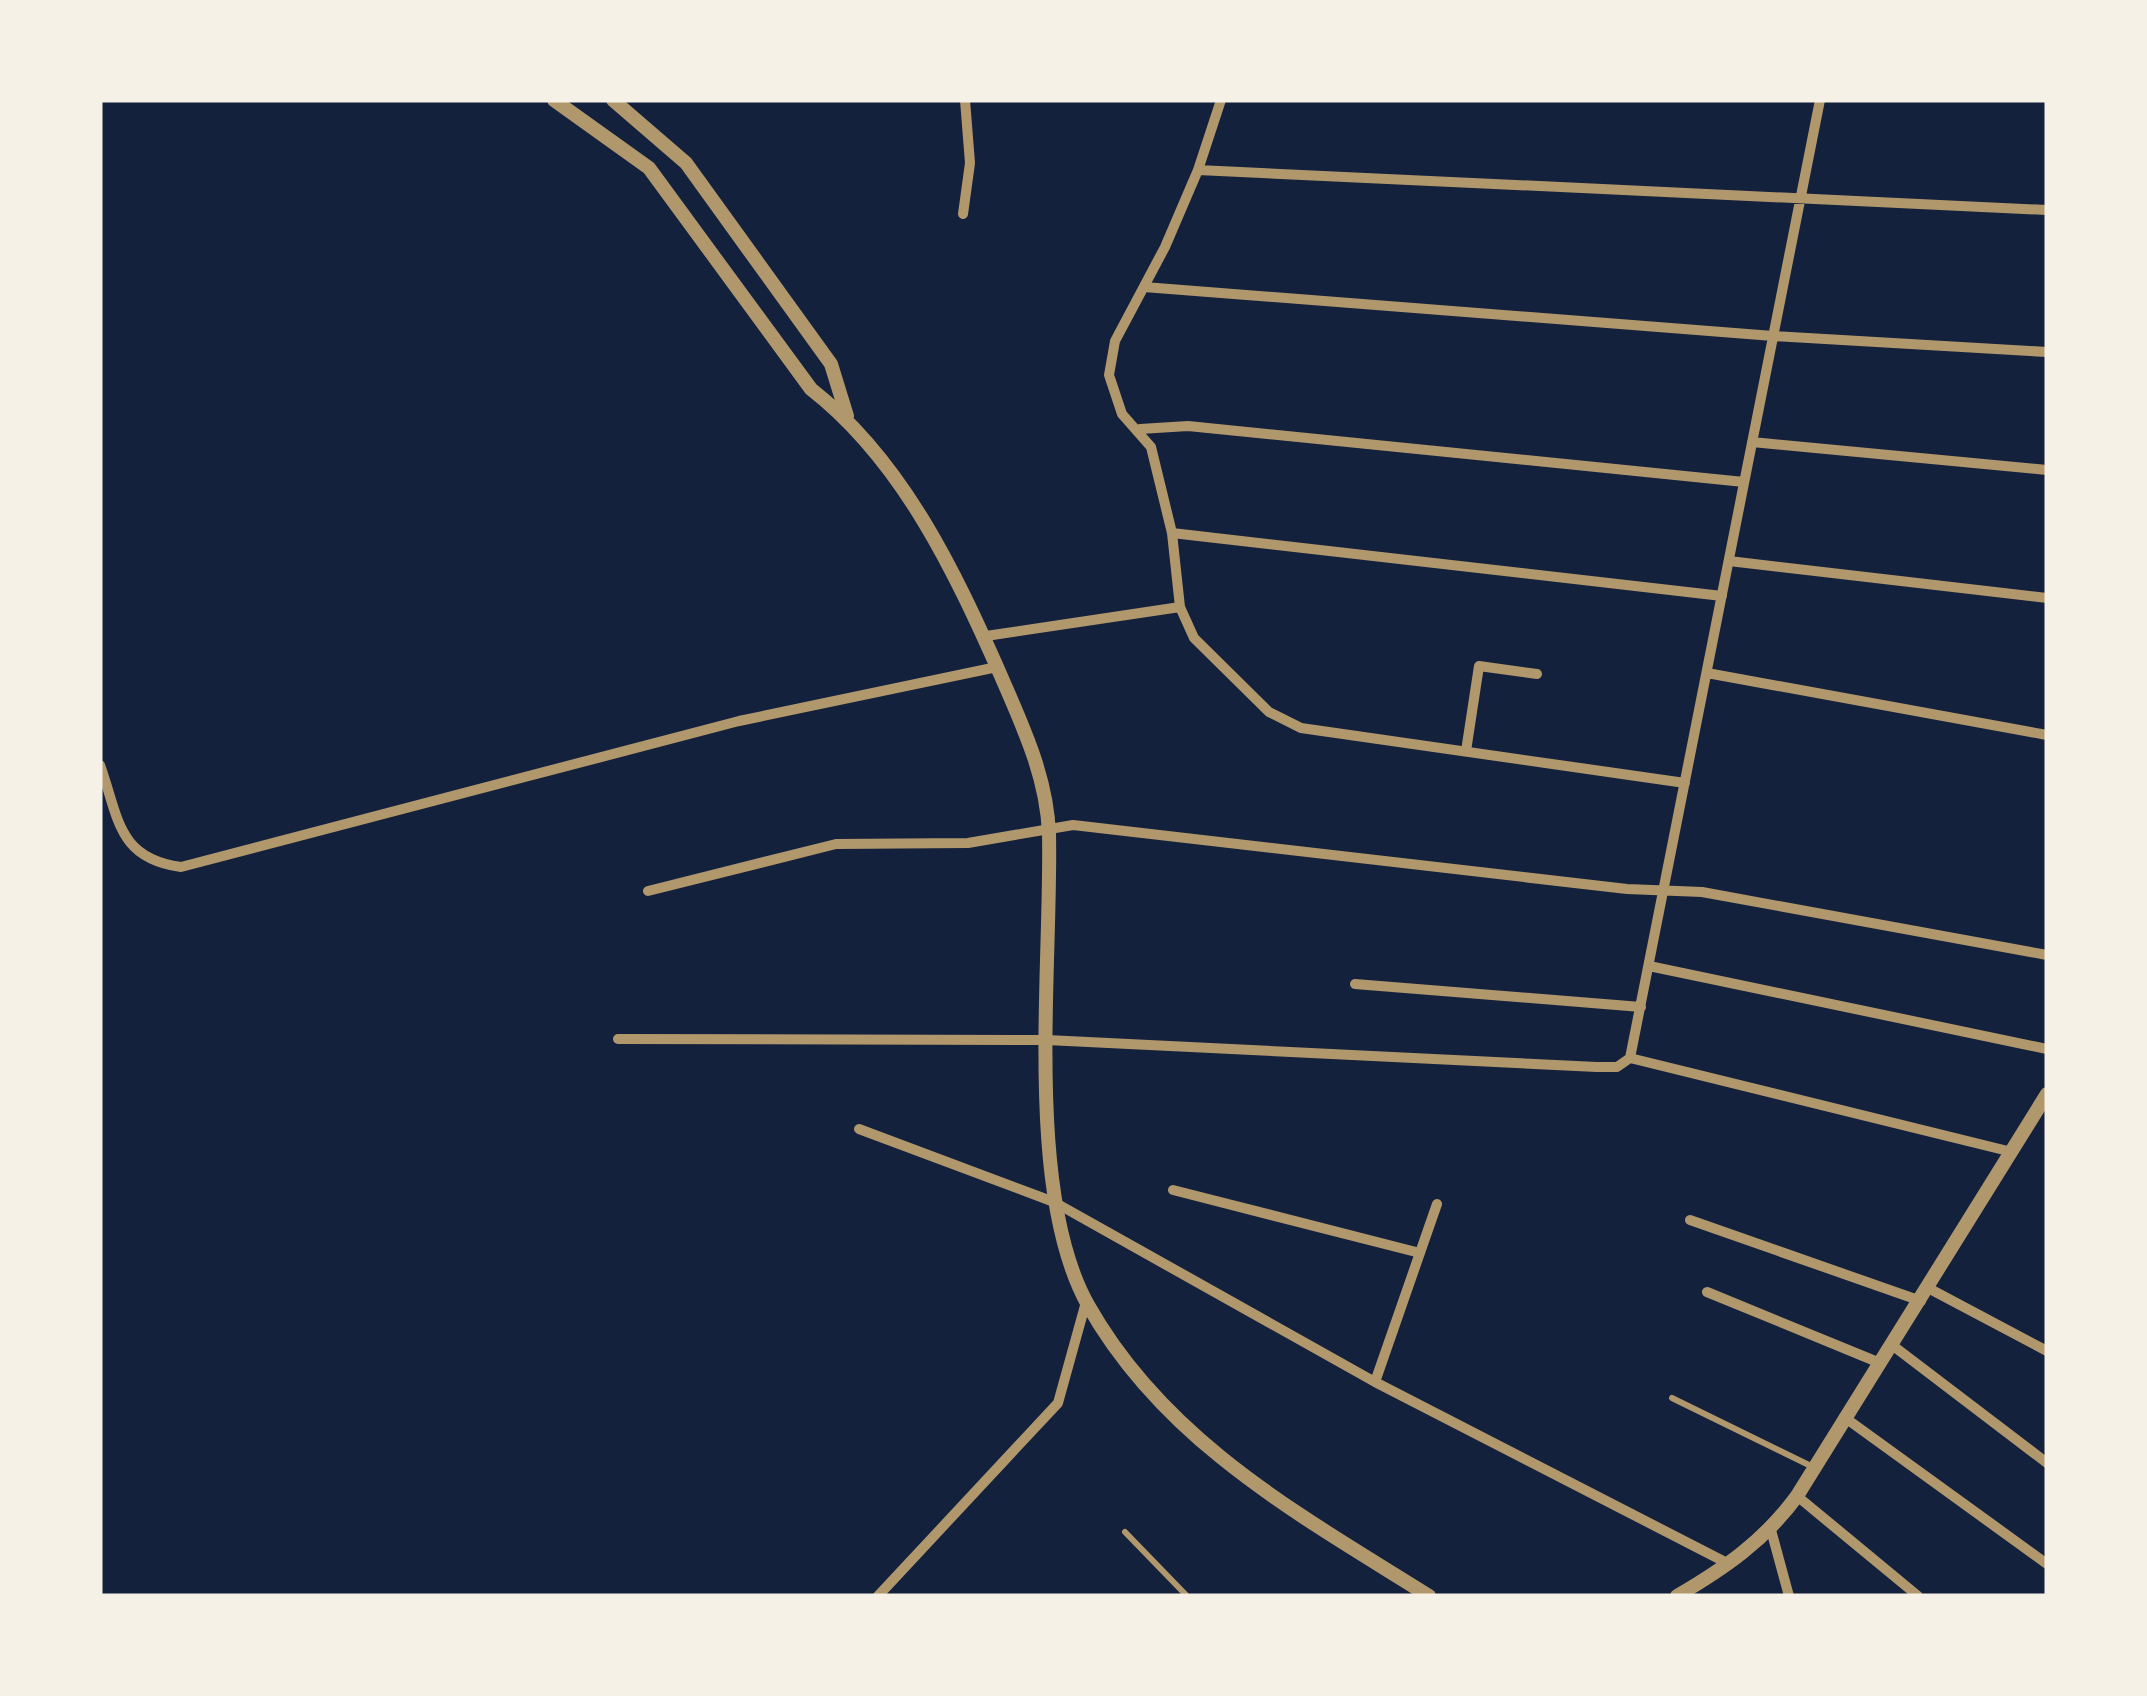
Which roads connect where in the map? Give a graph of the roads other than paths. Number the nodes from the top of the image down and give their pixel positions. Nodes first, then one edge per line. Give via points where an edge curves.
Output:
1 (554, 100) edge
2 (613, 100) edge
3 (965, 100) edge
4 (1221, 100) edge
5 (1820, 100) edge
6 (1198, 170) junction
7 (1800, 198) junction
8 (2047, 210) edge
9 (963, 214) dead end
10 (1144, 287) junction
11 (1773, 336) junction
12 (2047, 352) edge
13 (847, 417) junction
14 (1140, 429) junction
15 (1752, 442) junction
16 (2047, 470) edge
17 (1744, 482) junction
18 (1172, 534) junction
19 (1729, 561) junction
20 (1722, 596) junction
21 (2047, 598) edge
22 (1180, 607) junction
23 (986, 636) junction
24 (997, 667) junction
25 (1706, 672) junction
26 (1537, 674) dead end
27 (2047, 735) edge
28 (1466, 752) junction
29 (100, 765) edge
30 (1685, 783) junction
31 (1049, 830) junction
32 (1664, 890) junction
33 (648, 891) dead end
34 (2047, 955) edge
35 (1649, 966) junction
36 (1355, 984) dead end
37 (1641, 1007) junction
38 (618, 1039) dead end
39 (1047, 1040) junction
40 (2047, 1050) edge
41 (1630, 1058) junction
42 (2045, 1102) edge
43 (860, 1129) dead end
44 (2012, 1152) junction
45 (1173, 1190) dead end
46 (1054, 1202) junction
47 (1437, 1204) dead end
48 (1690, 1220) dead end
49 (1420, 1253) junction
50 (1707, 1292) dead end
51 (1926, 1296) junction
52 (1086, 1302) junction
53 (1892, 1345) junction
54 (2047, 1351) edge
55 (1880, 1363) junction
56 (1374, 1382) junction
57 (1672, 1398) dead end
58 (1844, 1417) junction
59 (2047, 1463) edge
60 (1814, 1468) junction
61 (1798, 1496) junction
62 (1772, 1530) junction
63 (1125, 1532) dead end
64 (2047, 1564) edge
65 (1730, 1565) junction
66 (878, 1596) edge
67 (1186, 1596) edge
68 (1429, 1596) edge
69 (1678, 1596) edge
70 (1790, 1596) edge
71 (1918, 1596) edge

1 - 13 street via 649,168 811,389
2 - 13 street via 686,163 831,364
3 - 9 street via 970,163
4 - 6 street
5 - 7 street
6 - 7 street
6 - 10 street
7 - 8 street
7 - 11 street
10 - 11 street
10 - 14 street via 1115,340 1110,376 1122,414
11 - 12 street
11 - 15 street
13 - 23 street via 938,541
14 - 17 street via 1188,426
14 - 18 street via 1151,447
15 - 16 street
15 - 17 street
17 - 19 street
18 - 20 street
18 - 22 street
19 - 20 street
19 - 21 street
20 - 25 street
22 - 23 street
22 - 28 street via 1206,654 1284,721
23 - 24 street
24 - 29 street via 739,721 180,867 156,864 130,848
24 - 31 street via 1034,753
25 - 27 street
25 - 30 street
26 - 28 street via 1479,666
28 - 30 street
30 - 32 street
31 - 32 street via 1073,825
31 - 33 street via 968,844 836,844
31 - 39 street
32 - 34 street
32 - 35 street
35 - 37 street
35 - 40 street
36 - 37 street
37 - 41 street
38 - 39 street
39 - 41 street via 1598,1067 1618,1067
39 - 46 street
41 - 44 street
42 - 44 street
43 - 46 street
44 - 51 street
45 - 49 street
46 - 52 street
46 - 56 street
47 - 49 street
48 - 51 street
49 - 56 street
50 - 55 street
51 - 53 street
51 - 54 street
52 - 66 street via 1058,1403
52 - 68 street via 1168,1414 1230,1468
53 - 55 street
53 - 59 street
55 - 58 street
56 - 65 street
57 - 60 lane
58 - 60 street
58 - 64 street
60 - 61 street
61 - 62 street
61 - 71 street
62 - 65 street
62 - 70 street
63 - 67 lane
65 - 69 street

